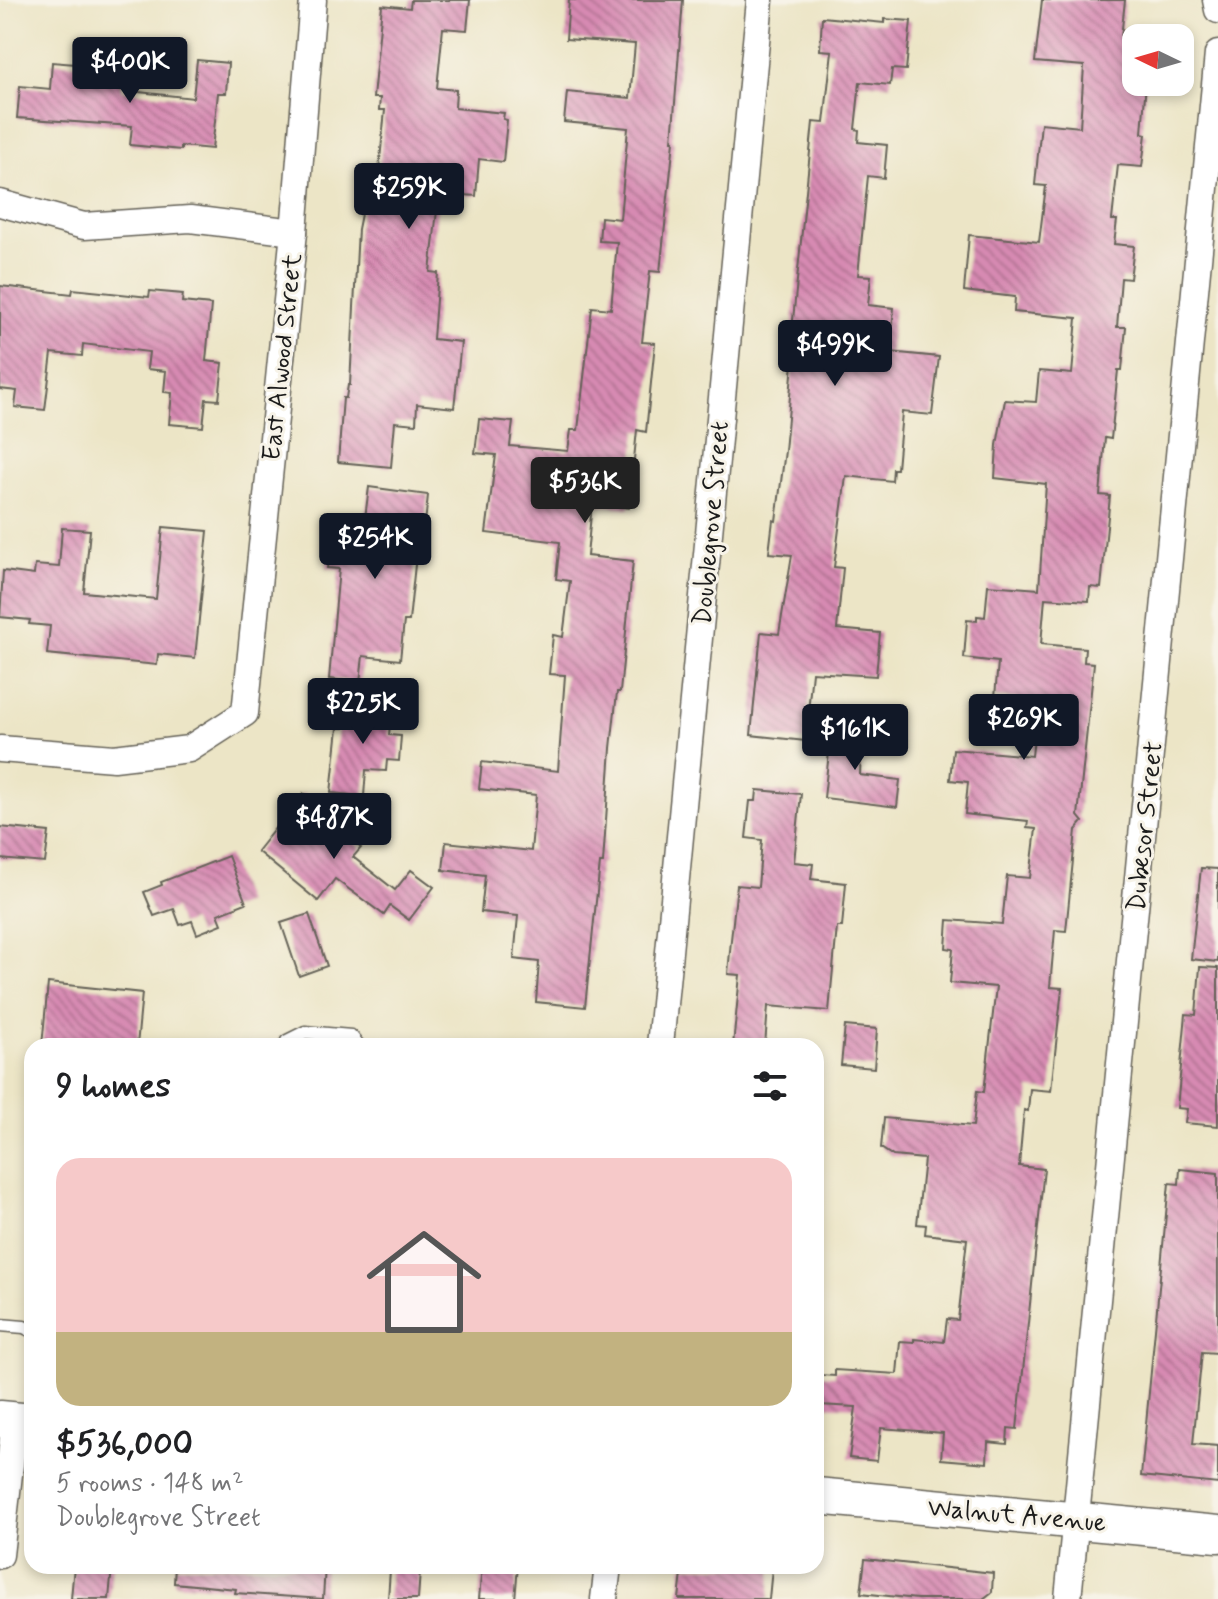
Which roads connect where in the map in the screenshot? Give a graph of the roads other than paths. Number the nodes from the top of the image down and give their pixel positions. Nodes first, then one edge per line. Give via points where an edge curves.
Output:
1 (313, 0) edge
2 (760, 0) edge
3 (1216, 0) edge
4 (1218, 10) edge
5 (1218, 54) edge
6 (0, 203) edge
7 (294, 232) junction
8 (0, 749) edge
9 (291, 1038) edge
10 (353, 1038) edge
11 (661, 1038) edge
12 (0, 1325) edge
13 (24, 1327) edge
14 (16, 1420) edge
15 (824, 1497) edge
16 (1077, 1519) junction
17 (1218, 1534) edge
18 (0, 1555) edge
19 (607, 1574) edge
20 (604, 1599) edge
21 (1068, 1599) edge

1 - 7 street, East Alwood Street
2 - 11 street, Doublegrove Street
3 - 4 street
5 - 16 street, Dubesor Street
6 - 7 street via 84,226 190,219
7 - 8 street, East Alwood Street via 245,713 189,749 114,758
9 - 10 lane via 305,1032
12 - 13 lane
14 - 18 street
15 - 16 street, Walnut Avenue
16 - 17 street, Walnut Avenue
16 - 21 street, Dubesor Street
19 - 20 street

